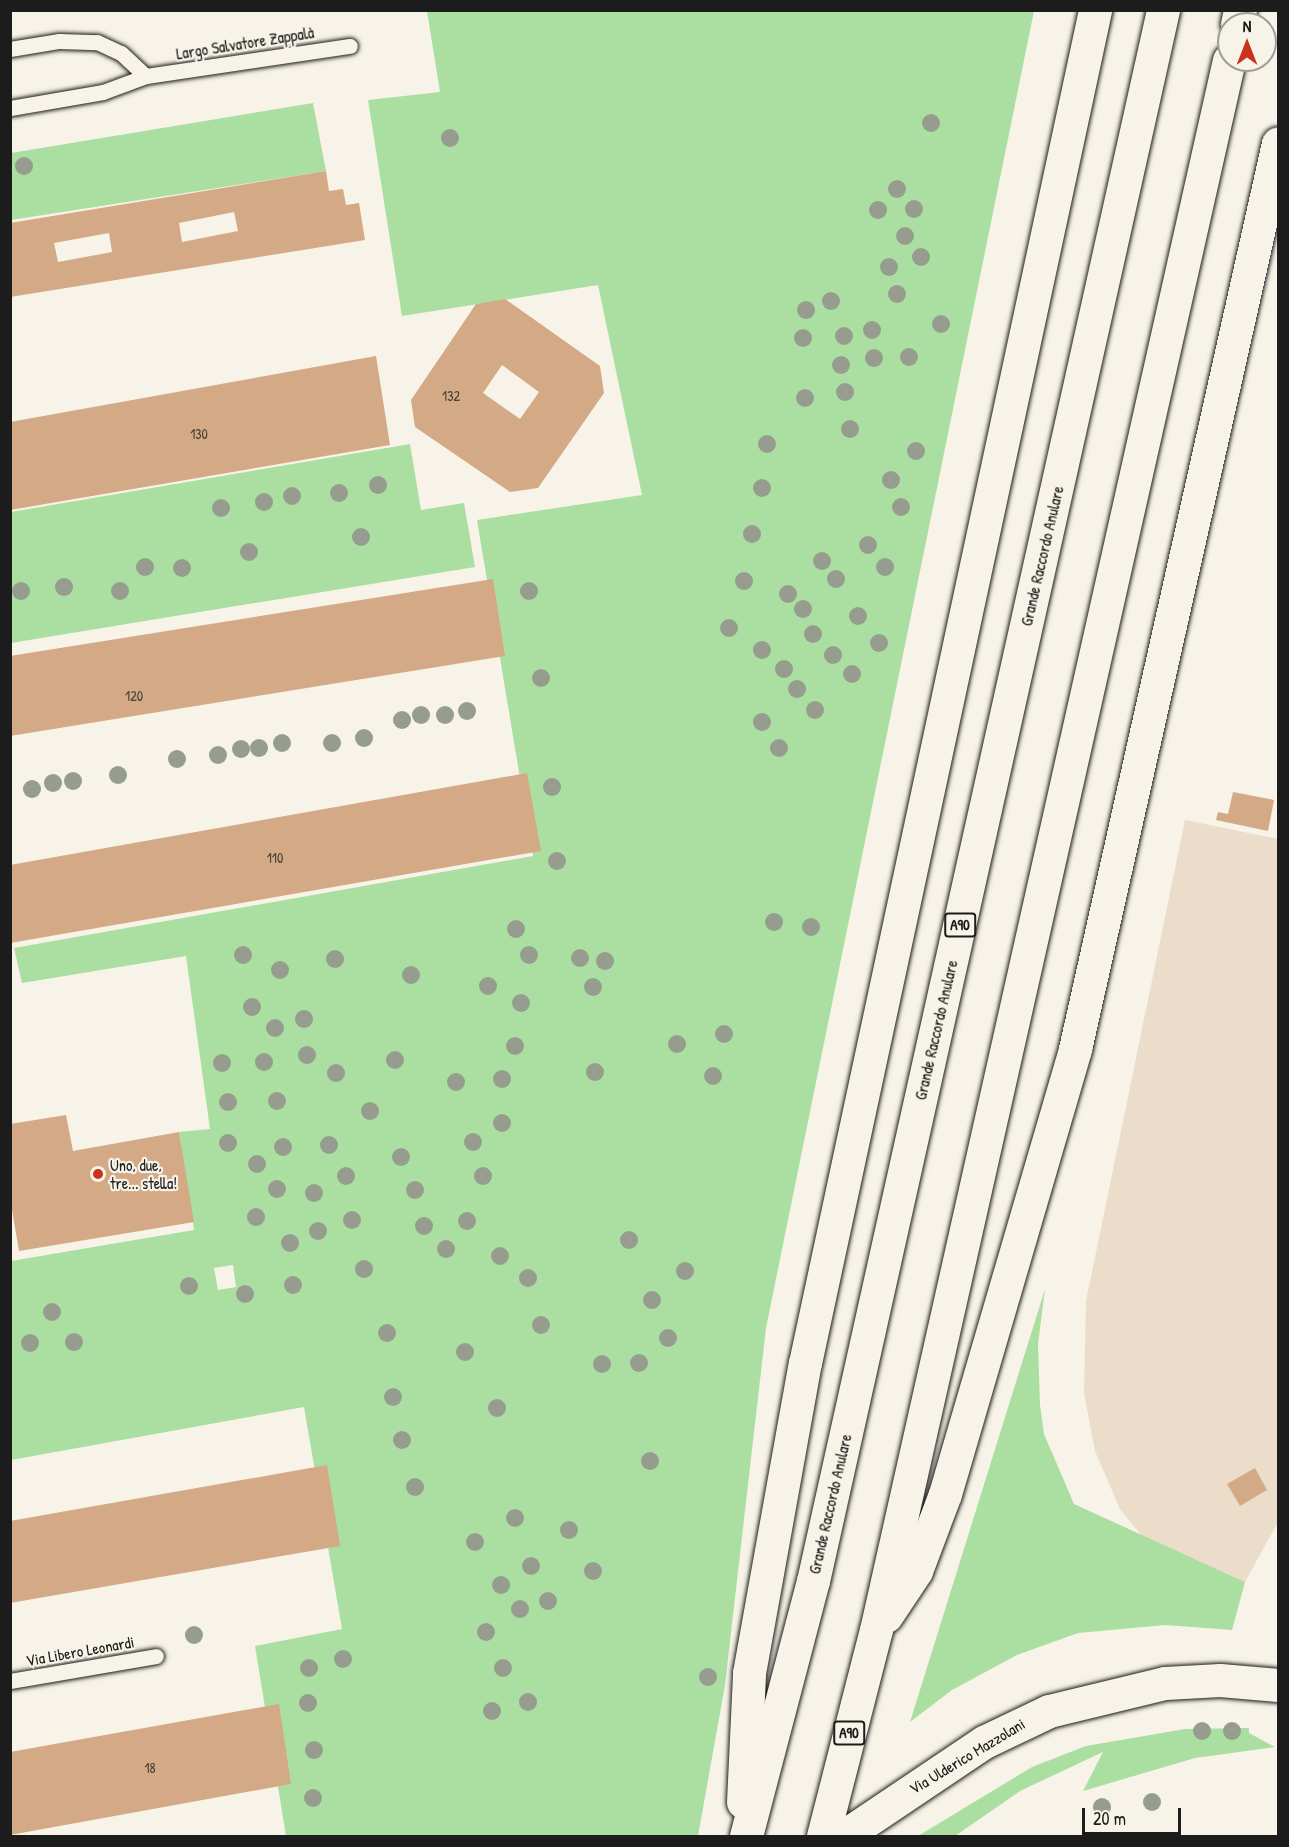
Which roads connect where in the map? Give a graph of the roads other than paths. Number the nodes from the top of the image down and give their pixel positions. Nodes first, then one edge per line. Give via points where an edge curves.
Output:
1 (1095, 10) edge
2 (1164, 10) edge
3 (350, 46) dead end
4 (10, 49) edge
5 (1226, 72) edge
6 (146, 76) junction
7 (10, 108) edge
8 (1278, 143) edge
9 (1278, 226) edge
10 (1234, 339) junction
11 (876, 1630) junction
12 (156, 1656) dead end
13 (1277, 1679) edge
14 (10, 1681) edge
15 (745, 1836) edge
16 (823, 1836) edge
17 (844, 1836) edge

1 - 15 main road via 805,1363 749,1673
2 - 15 main road, Grande Raccordo Anulare / A90 via 813,1581
3 - 6 lane, Largo Salvatore Zappalà
4 - 6 lane via 66,41 97,42 121,53
5 - 11 main road, A90
6 - 7 lane, Largo Salvatore Zappalà via 103,92
8 - 10 main road
9 - 10 main road
10 - 11 main road via 1075,1049 936,1521 916,1571
11 - 16 main road, A90
12 - 14 lane, Via Libero Leonardi
13 - 17 main road, Via Ulderico Mazzolani via 1188,1681 1097,1696 1013,1725

